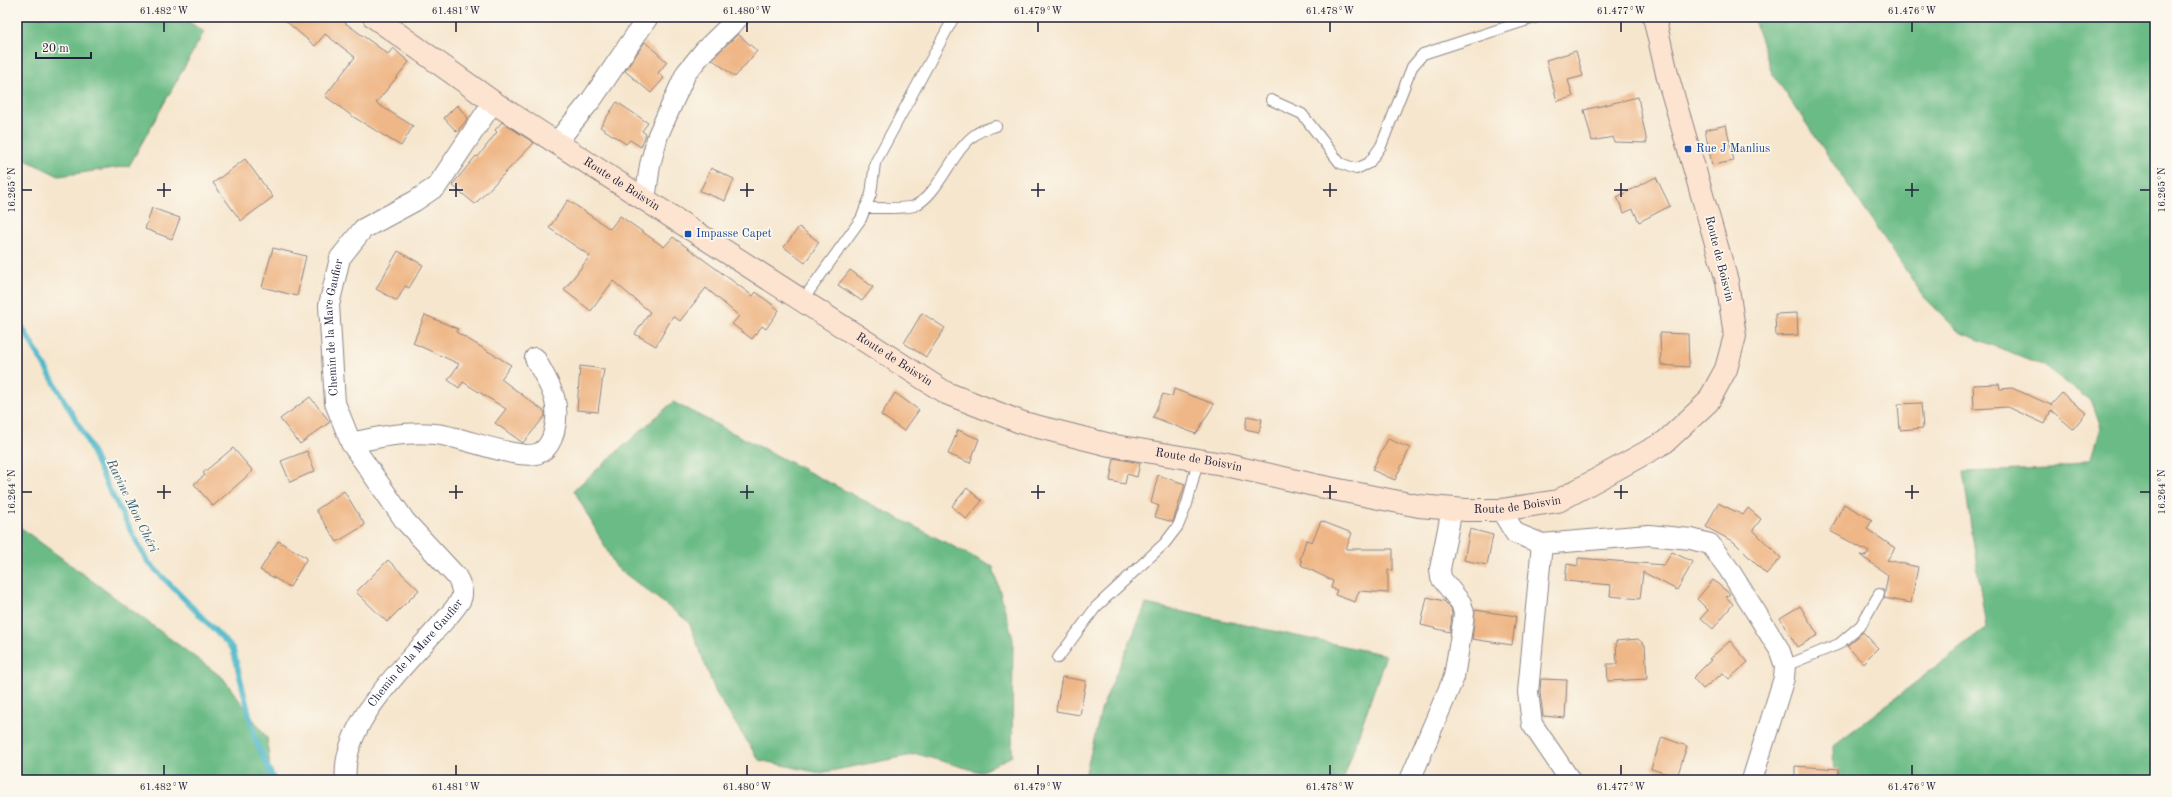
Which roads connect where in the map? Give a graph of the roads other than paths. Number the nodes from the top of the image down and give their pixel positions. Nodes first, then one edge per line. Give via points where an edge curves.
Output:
1 (374, 17) edge
2 (648, 17) edge
3 (739, 17) edge
4 (954, 17) edge
5 (1537, 17) edge
6 (1654, 17) edge
7 (1271, 100) dead end
8 (493, 102) junction
9 (996, 126) dead end
10 (556, 143) junction
11 (645, 200) junction
12 (865, 208) junction
13 (802, 301) junction
14 (535, 358) dead end
15 (351, 443) junction
16 (1198, 460) junction
17 (1452, 509) junction
18 (1501, 510) junction
19 (1542, 544) junction
20 (1879, 594) dead end
21 (1058, 658) dead end
22 (1785, 666) junction
23 (1419, 758) junction
24 (346, 780) edge
25 (1399, 780) edge
26 (1410, 780) edge
27 (1570, 780) edge
28 (1752, 780) edge

1 - 8 main road, Route de Boisvin
2 - 10 street via 592,99
3 - 11 street via 704,51 686,74 658,135
4 - 12 lane via 875,163 871,194
5 - 7 lane via 1423,54 1412,66 1381,146 1369,163 1356,169 1340,163 1302,114
6 - 18 main road, Route de Boisvin via 1668,78 1727,281 1735,336 1726,369 1708,402 1665,442 1558,501
8 - 10 main road, Route de Boisvin
8 - 15 street, Chemin de la Mare Gaufier via 437,186 363,229 340,258 329,305 335,403
9 - 12 lane via 976,133 924,199 913,206
10 - 11 main road, Route de Boisvin
11 - 13 main road, Route de Boisvin
12 - 13 lane via 861,220
13 - 16 main road, Route de Boisvin via 946,393 1030,425 1110,445
14 - 15 street via 556,398 556,423 551,441 538,454 522,455 462,438 436,434 407,433
15 - 24 street, Chemin de la Mare Gaufier via 405,521 456,576 461,585 461,598 440,626 370,704 350,747 345,770
16 - 17 main road, Route de Boisvin via 1419,506
16 - 21 lane via 1187,504 1178,526 1165,543 1096,607
17 - 18 main road, Route de Boisvin
17 - 23 street via 1440,569 1442,578 1461,603 1463,622 1454,677
18 - 19 street via 1515,533
19 - 22 street via 1650,535 1691,538 1710,544 1779,649
19 - 27 street via 1528,692 1529,710 1532,724
20 - 22 lane via 1861,625 1839,644
22 - 28 street via 1784,678
23 - 25 street
23 - 26 street

